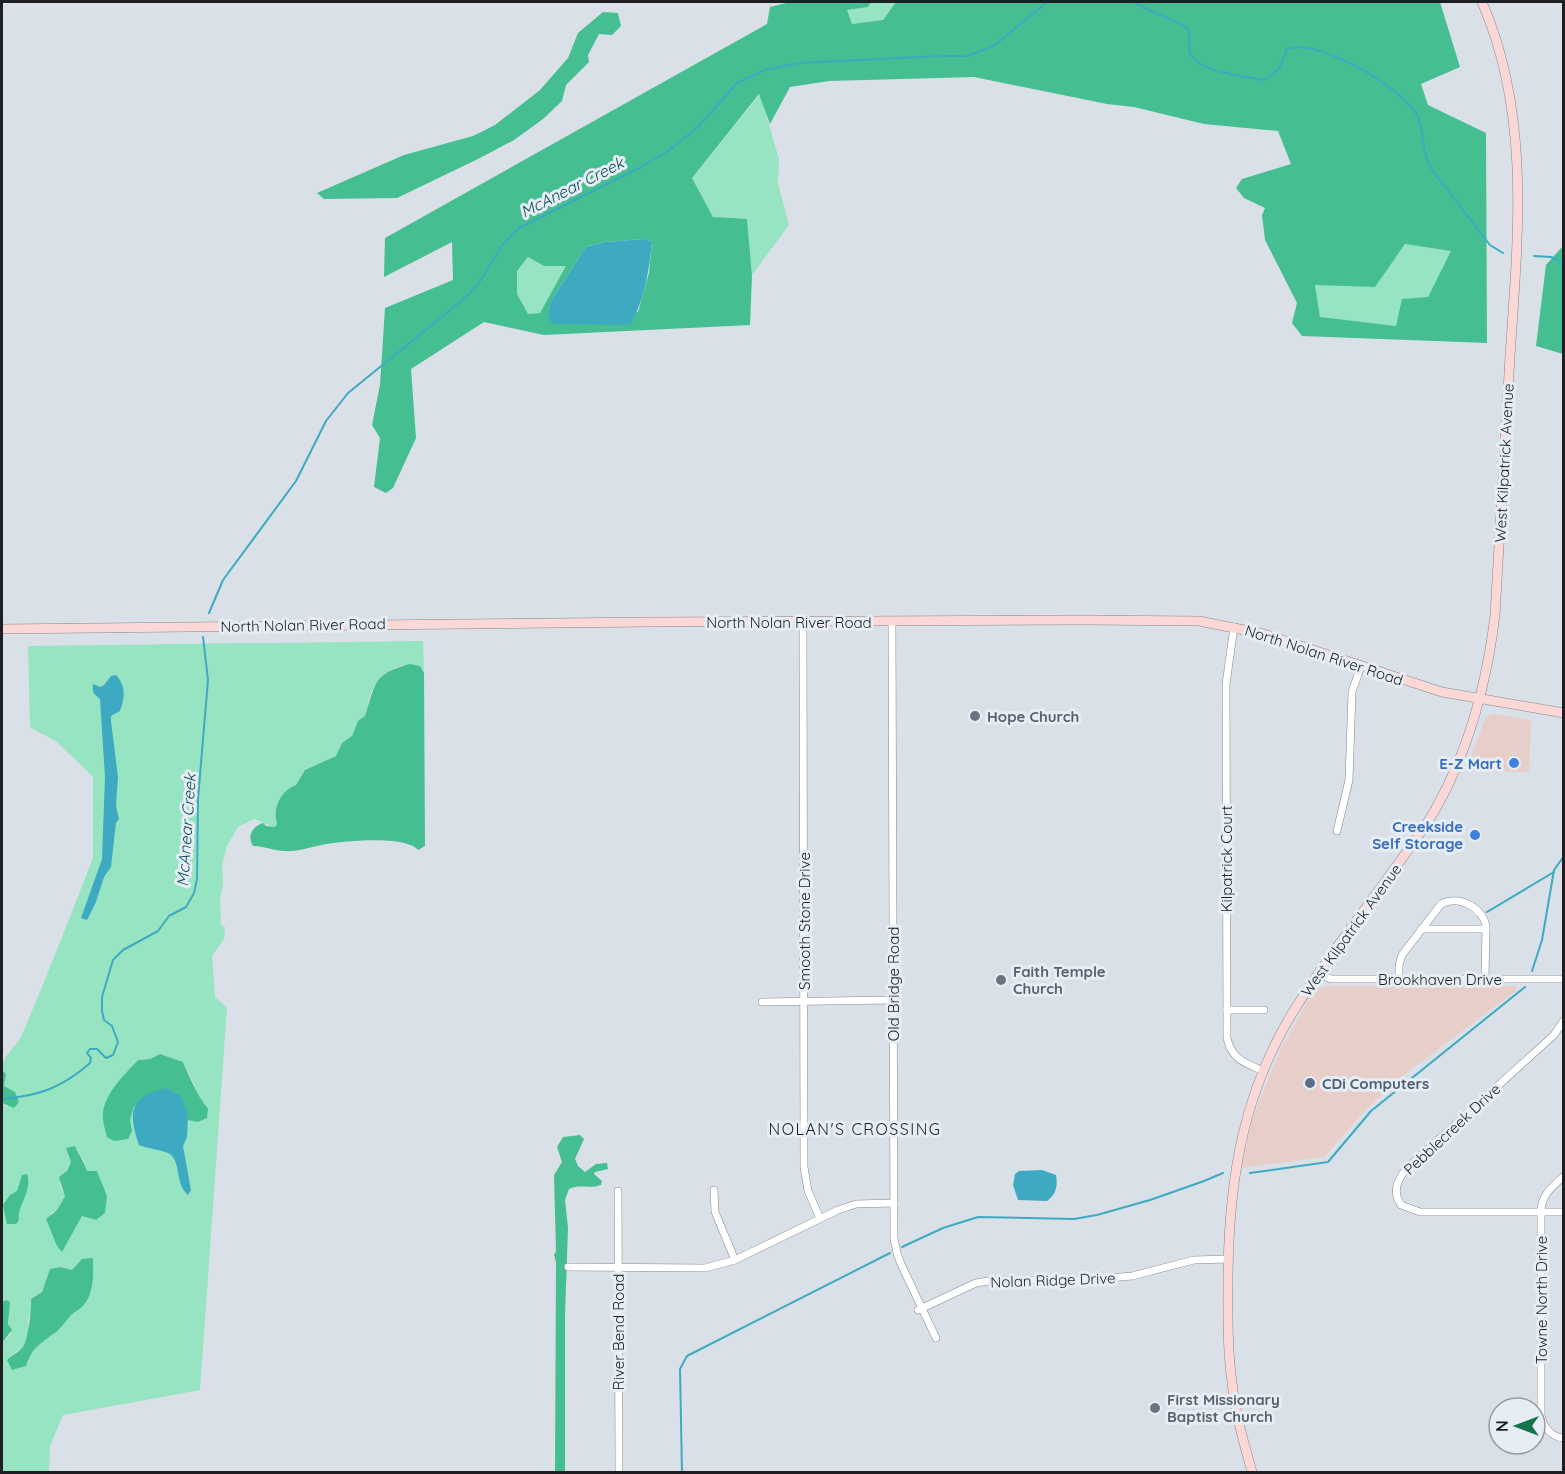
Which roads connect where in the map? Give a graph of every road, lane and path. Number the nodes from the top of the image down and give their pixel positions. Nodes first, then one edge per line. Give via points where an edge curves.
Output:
1 (1482, 2) edge
2 (802, 622) junction
3 (892, 622) junction
4 (1234, 627) junction
5 (2, 629) edge
6 (1361, 666) junction
7 (1479, 699) junction
8 (1563, 713) edge
9 (1337, 831) dead end
10 (1421, 929) junction
11 (1486, 929) junction
12 (1318, 974) junction
13 (1399, 979) junction
14 (1485, 979) junction
15 (1563, 979) edge
16 (893, 1000) junction
17 (803, 1001) junction
18 (762, 1002) dead end
19 (1227, 1010) junction
20 (1264, 1010) dead end
21 (1563, 1020) edge
22 (1264, 1071) junction
23 (1563, 1176) edge
24 (714, 1190) dead end
25 (618, 1191) dead end
26 (894, 1203) junction
27 (1541, 1212) junction
28 (1563, 1212) edge
29 (820, 1218) junction
30 (1228, 1259) junction
31 (735, 1260) junction
32 (568, 1268) dead end
33 (618, 1268) junction
34 (920, 1309) junction
35 (936, 1338) dead end
36 (1563, 1438) edge
37 (619, 1473) edge
38 (1252, 1473) edge

1 - 7 main road, West Kilpatrick Avenue via 1513,112 1519,206 1495,615
2 - 3 main road, North Nolan River Road
2 - 5 main road, North Nolan River Road
2 - 17 street, Smooth Stone Drive
3 - 4 main road, North Nolan River Road via 1158,620
3 - 16 street, Old Bridge Road
4 - 6 main road, North Nolan River Road
4 - 19 street, Kilpatrick Court via 1226,684
6 - 7 main road, North Nolan River Road
6 - 9 street via 1352,692 1349,780
7 - 8 main road, North Nolan River Road
7 - 12 main road, West Kilpatrick Avenue via 1460,756 1434,812
10 - 11 street
10 - 11 street via 1447,901 1463,902 1480,911
10 - 13 street via 1402,955
11 - 14 street
12 - 13 street, Brookhaven Drive via 1331,979
12 - 22 main road, West Kilpatrick Avenue via 1285,1026
13 - 14 street, Brookhaven Drive
14 - 15 street, Brookhaven Drive
16 - 17 street
16 - 26 street, Old Bridge Road
17 - 18 street
17 - 29 street, Smooth Stone Drive via 804,1167 808,1191
19 - 20 street
19 - 22 street, Kilpatrick Court via 1231,1052
21 - 27 street, Pebblecreek Drive via 1554,1035 1407,1168 1396,1187 1401,1205 1420,1212
22 - 30 main road, West Kilpatrick Avenue via 1234,1174
23 - 27 street, Towne North Drive via 1546,1192
24 - 31 street via 715,1212
25 - 33 street, River Bend Road
26 - 29 street via 856,1204
26 - 34 street, Old Bridge Road via 895,1247
27 - 28 street, Pebblecreek Drive
27 - 36 street, Towne North Drive via 1541,1415 1548,1430
29 - 31 street
30 - 34 street, Nolan Ridge Drive via 1194,1260 1132,1276 994,1280 976,1283
30 - 38 main road, West Kilpatrick Avenue via 1229,1360 1236,1412
31 - 33 street via 705,1268
32 - 33 street
33 - 37 street, River Bend Road
34 - 35 street, Old Bridge Road

